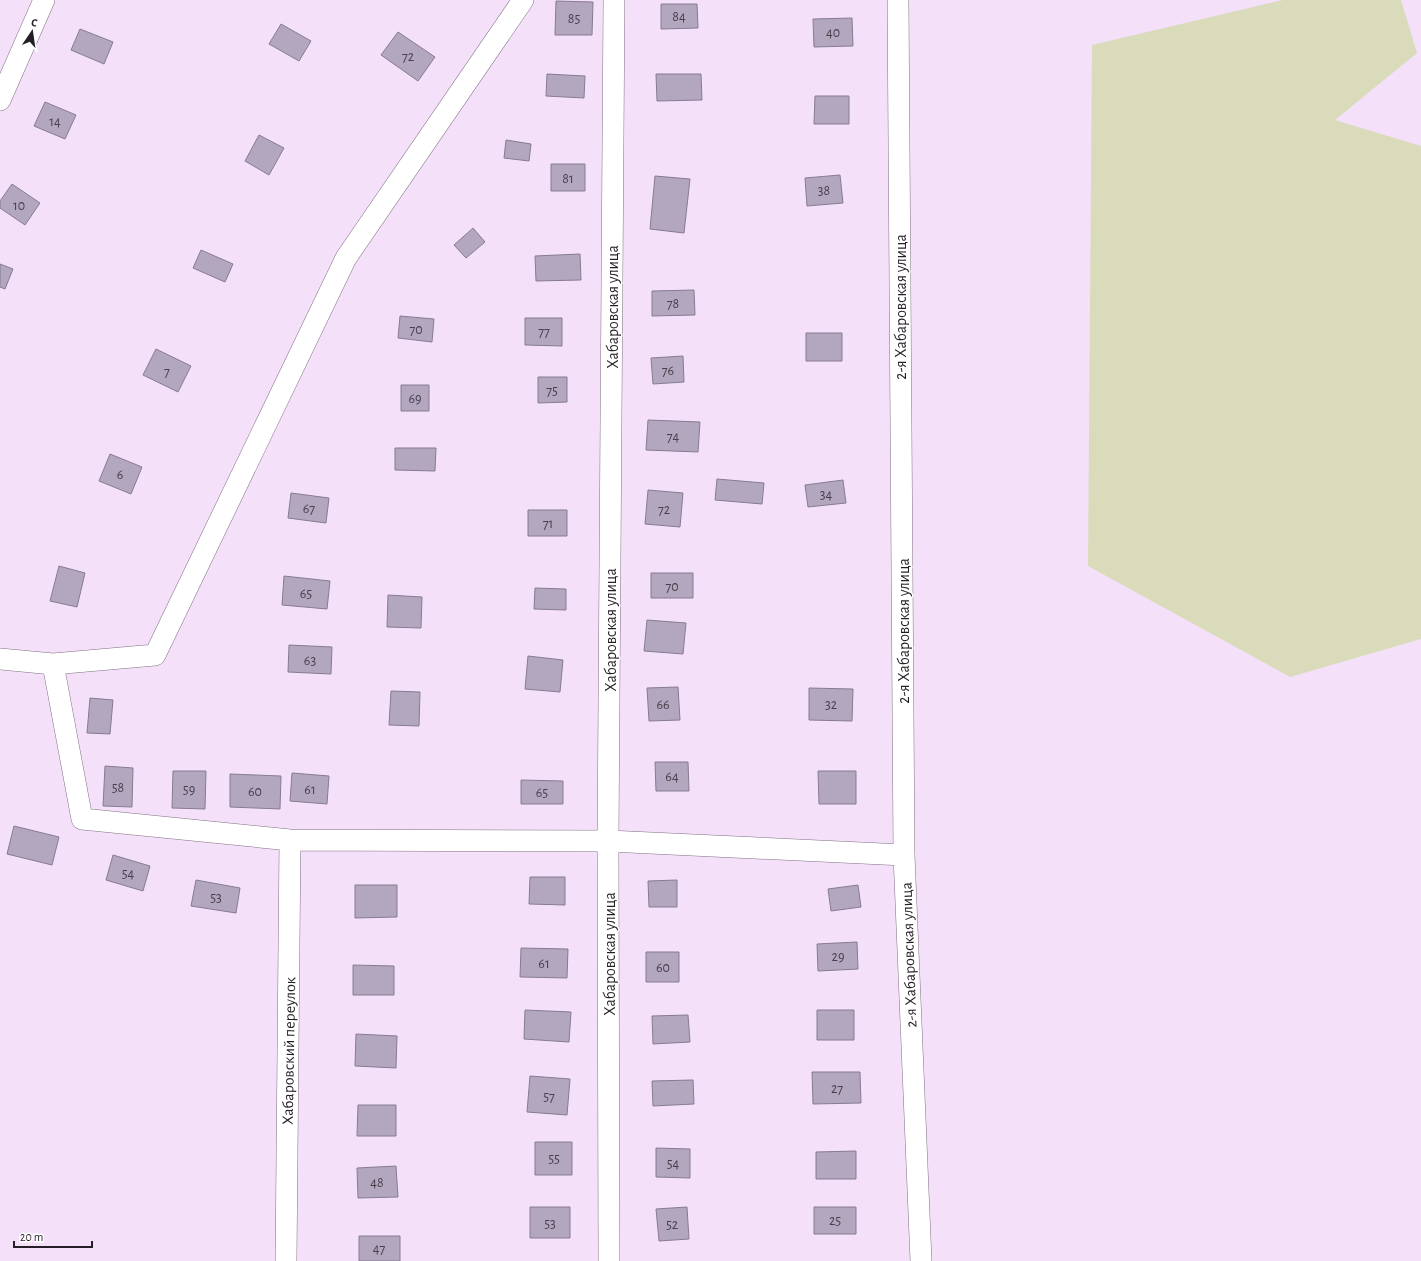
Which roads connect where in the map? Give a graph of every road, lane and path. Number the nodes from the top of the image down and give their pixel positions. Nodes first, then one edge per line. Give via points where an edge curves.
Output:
1 (44, 0) edge
2 (523, 0) edge
3 (614, 0) edge
4 (898, 0) edge
5 (0, 100) edge
6 (0, 659) edge
7 (53, 664) junction
8 (290, 840) junction
9 (608, 841) junction
10 (904, 856) junction
11 (286, 1261) edge
12 (609, 1261) edge
13 (921, 1261) edge

1 - 5 street
2 - 7 street via 346,258 155,655
3 - 9 street, Хабаровская улица
4 - 10 street, 2-я Хабаровская улица
6 - 7 street
7 - 8 street via 82,819
8 - 9 street
8 - 11 street, Хабаровский переулок
9 - 10 street
9 - 12 street, Хабаровская улица
10 - 13 street, 2-я Хабаровская улица

